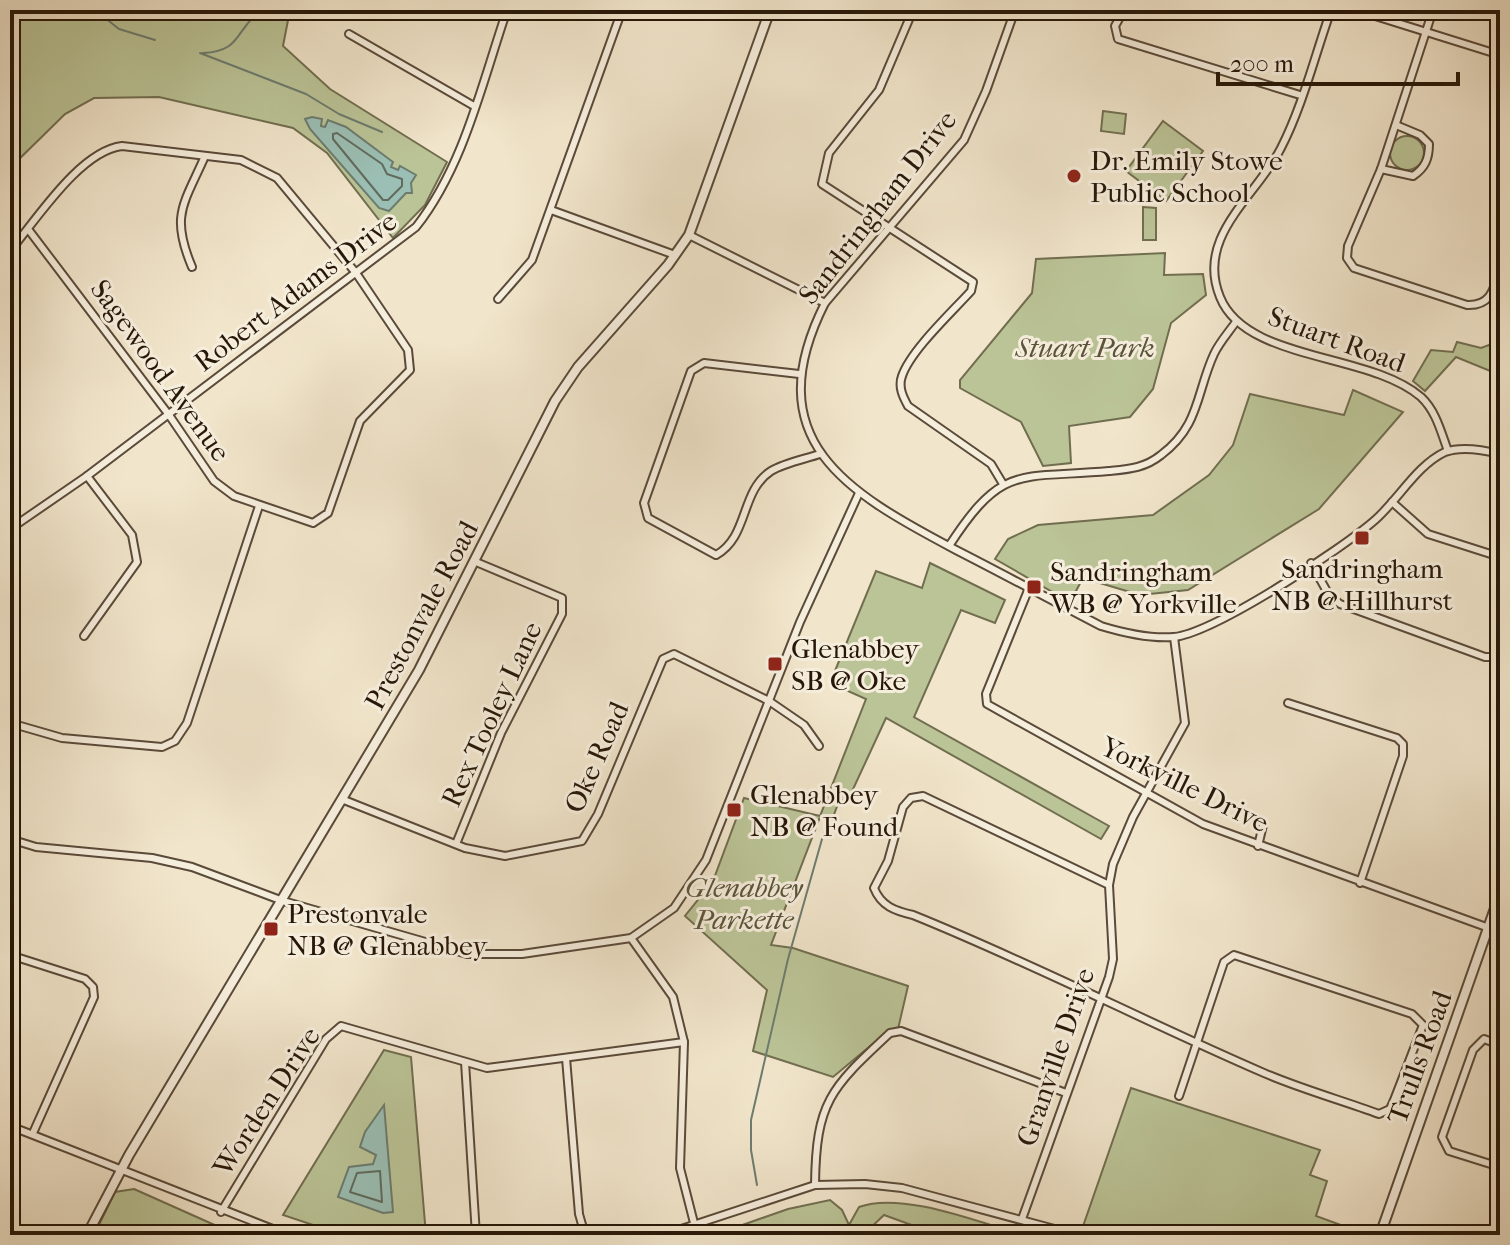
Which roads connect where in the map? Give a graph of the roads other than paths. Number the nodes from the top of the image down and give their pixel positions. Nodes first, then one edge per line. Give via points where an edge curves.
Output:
1 (507, 10) edge
2 (600, 10) edge
3 (770, 10) edge
4 (913, 10) edge
5 (1015, 10) edge
6 (1124, 10) edge
7 (1331, 10) edge
8 (1356, 10) edge
9 (1433, 10) edge
10 (621, 14) edge
11 (1426, 31) junction
12 (349, 34) dead end
13 (1500, 55) edge
14 (1300, 95) junction
15 (474, 106) junction
16 (1396, 125) junction
17 (205, 156) junction
18 (1381, 169) junction
19 (551, 210) junction
20 (28, 229) junction
21 (890, 231) junction
22 (689, 235) junction
23 (10, 251) edge
24 (675, 255) junction
25 (192, 267) dead end
26 (1500, 269) edge
27 (356, 273) junction
28 (498, 299) dead end
29 (825, 303) junction
30 (1235, 323) junction
31 (799, 374) junction
32 (169, 415) junction
33 (1448, 451) junction
34 (820, 454) junction
35 (1500, 454) edge
36 (87, 476) junction
37 (1003, 484) junction
38 (859, 493) junction
39 (1392, 502) junction
40 (259, 506) junction
41 (10, 529) edge
42 (949, 546) junction
43 (1500, 557) edge
44 (476, 562) junction
45 (1311, 563) junction
46 (1029, 588) junction
47 (84, 636) dead end
48 (1174, 637) junction
49 (1500, 652) edge
50 (769, 701) junction
51 (1288, 703) dead end
52 (10, 723) edge
53 (819, 746) dead end
54 (1145, 794) junction
55 (344, 800) junction
56 (1263, 825) dead end
57 (10, 839) edge
58 (456, 844) junction
59 (1258, 846) junction
60 (1360, 883) junction
61 (1109, 885) junction
62 (1500, 894) edge
63 (283, 901) junction
64 (1488, 928) junction
65 (1500, 932) edge
66 (631, 938) junction
67 (10, 955) edge
68 (1099, 999) junction
69 (1196, 1041) junction
70 (684, 1042) junction
71 (1500, 1045) edge
72 (566, 1058) junction
73 (465, 1062) junction
74 (1066, 1093) junction
75 (1179, 1096) dead end
76 (10, 1126) edge
77 (33, 1133) junction
78 (1500, 1167) edge
79 (122, 1168) junction
80 (815, 1185) junction
81 (221, 1212) junction
82 (1022, 1219) junction
83 (694, 1223) junction
84 (1073, 1234) edge
85 (87, 1235) edge
86 (288, 1235) edge
87 (476, 1235) edge
88 (585, 1235) edge
89 (663, 1235) edge
90 (1380, 1235) edge

1 - 15 street, Robert Adams Drive
2 - 10 street
3 - 22 street, Prestonvale Road
4 - 21 street via 879,90 829,153 822,174 828,191
5 - 21 street, Sandringham Drive via 970,129
6 - 14 street via 1115,26 1118,39
7 - 14 street, Stuart Road
8 - 11 street
9 - 11 street
10 - 19 street
11 - 13 street
11 - 16 street
12 - 15 street
14 - 30 street, Stuart Road via 1282,147 1219,240 1215,283
15 - 27 street, Robert Adams Drive via 437,200 416,227
16 - 18 street
16 - 18 street via 1420,135 1429,144 1429,156 1423,170 1413,176
17 - 20 street via 105,148 88,160
17 - 25 street via 179,215 180,239
17 - 27 street via 241,160 277,178
18 - 26 street via 1348,246 1347,258 1354,268 1480,306
19 - 24 street
19 - 28 street via 526,271
20 - 23 street
20 - 32 street, Sagewood Avenue
21 - 29 street, Sandringham Drive
21 - 37 street via 973,282 901,376 901,393 908,406 991,464
22 - 24 street, Prestonvale Road
22 - 29 street
24 - 44 street, Prestonvale Road via 567,382
27 - 32 street, Robert Adams Drive
27 - 40 street, Sagewood Avenue via 408,350 410,370 360,421 328,513 313,523
29 - 31 street, Sandringham Drive
30 - 33 street, Stuart Road via 1404,385 1434,414
30 - 37 street via 1214,353 1198,408 1164,454 1137,468 1027,477
31 - 34 street, Sandringham Drive via 803,416
31 - 34 street via 704,363 691,371 644,503 648,518 716,555 730,548 753,491 771,472
32 - 36 street, Robert Adams Drive
32 - 40 street, Sagewood Avenue via 214,481
33 - 35 street
33 - 39 street, Sandringham Drive via 1433,459
34 - 38 street, Sandringham Drive
36 - 41 street, Robert Adams Drive
36 - 47 street via 132,535 137,562
37 - 42 street via 973,509
38 - 42 street, Sandringham Drive
38 - 50 street
39 - 43 street via 1428,534
39 - 45 street, Sandringham Drive via 1374,521
40 - 52 street via 187,723 175,741 162,747 62,738
42 - 46 street, Sandringham Drive
44 - 55 street, Prestonvale Road
44 - 58 street, Rex Tooley Lane via 562,598 562,614 501,733
45 - 48 street, Sandringham Drive via 1236,612
45 - 49 street via 1340,604 1485,657 1499,657
46 - 48 street, Sandringham Drive via 1101,626
46 - 54 street, Yorkville Drive via 986,694 987,704
48 - 54 street, Granville Drive via 1185,723
50 - 53 street via 804,725
50 - 58 street, Oke Road via 685,656 663,659 582,841 505,856
50 - 66 street via 691,888 674,908
51 - 60 street via 1403,744
54 - 59 street, Yorkville Drive
54 - 61 street, Granville Drive via 1113,864
55 - 58 street, Oke Road
55 - 63 street, Prestonvale Road
56 - 59 street
57 - 63 street via 192,867
59 - 60 street, Yorkville Drive
60 - 64 street, Yorkville Drive
61 - 68 street, Granville Drive via 1113,959
61 - 68 street via 923,796 911,798 903,807 888,861 874,888 879,900 896,912 1012,955
62 - 64 street, Trulls Road
63 - 66 street via 467,954 522,954
63 - 79 street, Prestonvale Road
64 - 65 street, Yorkville Drive
64 - 90 street, Trulls Road
66 - 70 street via 673,997
67 - 77 street via 85,979 93,987 94,997
68 - 69 street
68 - 74 street, Granville Drive
69 - 69 street via 1267,1074 1379,1114 1390,1109 1423,1025 1412,1014 1234,955 1224,962
69 - 75 street
70 - 72 street, Worden Drive
70 - 83 street via 680,1168
71 - 78 street via 1484,1039 1473,1050 1442,1137 1449,1151
72 - 73 street, Worden Drive via 487,1068
72 - 88 street
73 - 81 street, Worden Drive via 341,1026 326,1039
73 - 87 street
74 - 80 street via 901,1031 890,1033 842,1079 824,1105
74 - 82 street, Granville Drive
76 - 77 street
77 - 79 street
79 - 81 street
79 - 85 street, Prestonvale Road
80 - 82 street via 902,1188
80 - 83 street
81 - 86 street
82 - 84 street
83 - 89 street

